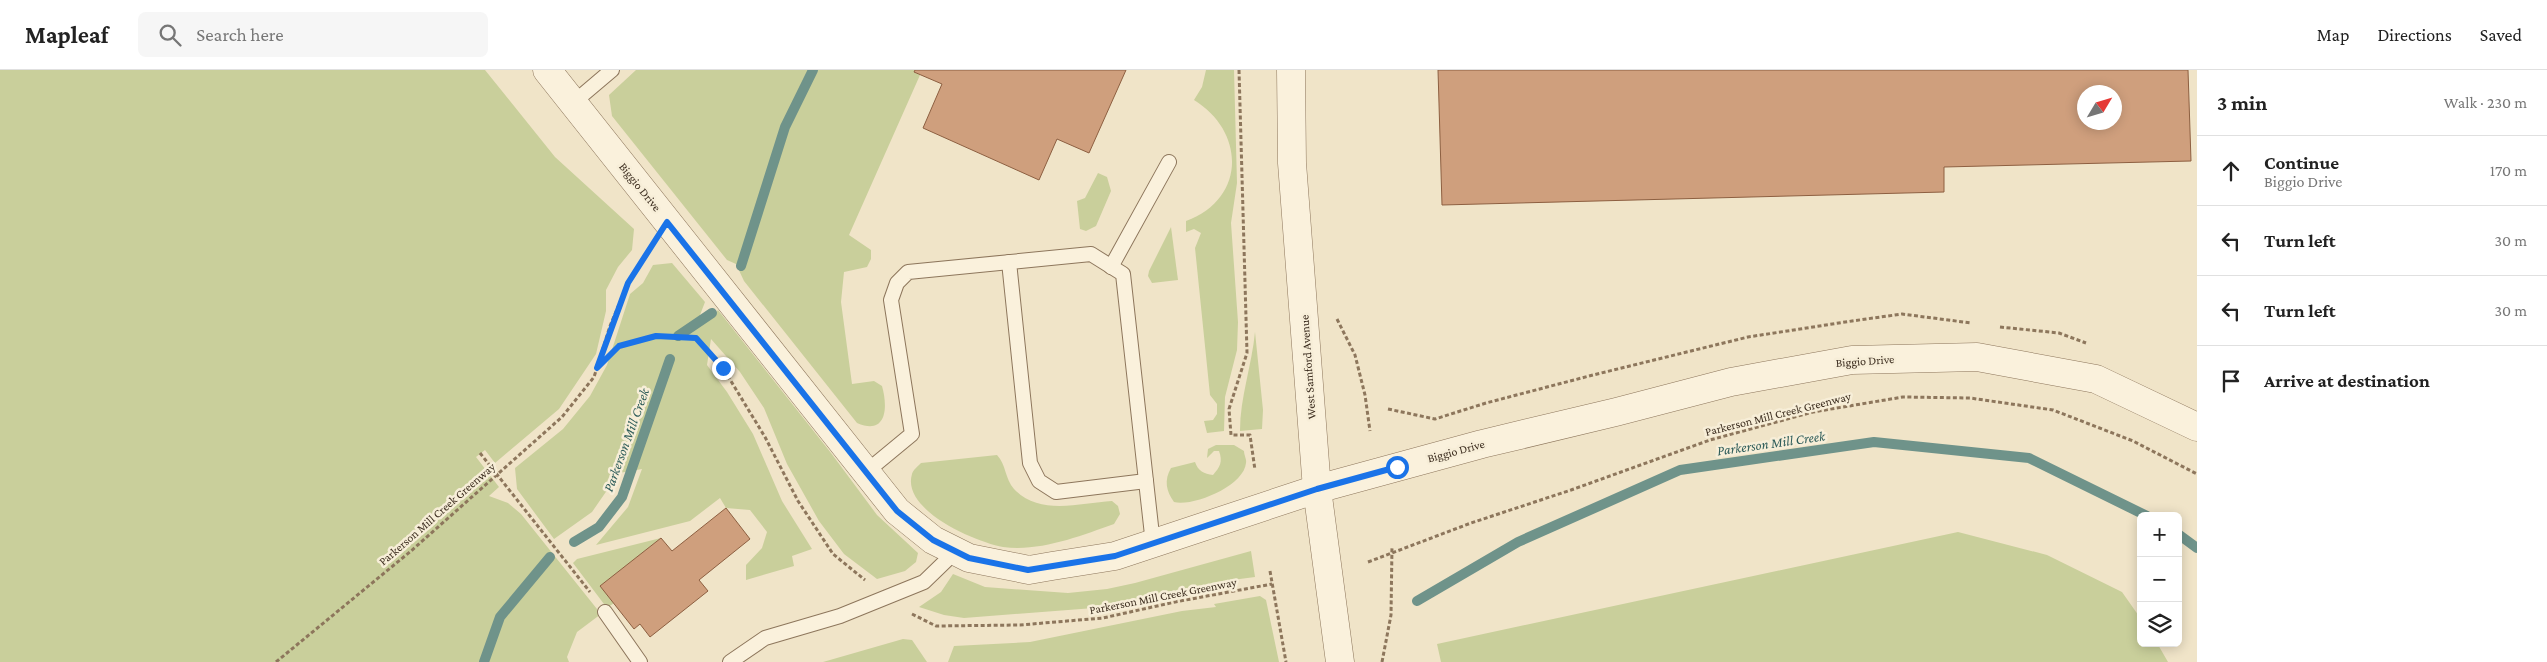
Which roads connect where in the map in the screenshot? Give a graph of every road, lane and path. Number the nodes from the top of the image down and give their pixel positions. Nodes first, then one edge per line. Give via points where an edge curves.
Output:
1 (547, 70) edge
2 (612, 70) edge
3 (1239, 70) edge
4 (1291, 70) edge
5 (572, 103) junction
6 (1169, 162) dead end
7 (667, 222) junction
8 (1009, 262) junction
9 (1111, 267) junction
10 (1334, 312) dead end
11 (597, 368) junction
12 (2197, 427) edge
13 (1370, 431) dead end
14 (480, 453) dead end
15 (1256, 470) dead end
16 (866, 472) junction
17 (496, 474) junction
18 (2197, 474) edge
19 (1146, 481) junction
20 (1317, 489) junction
21 (1153, 544) junction
22 (1392, 546) dead end
23 (956, 551) junction
24 (1393, 553) junction
25 (1368, 562) dead end
26 (1270, 571) dead end
27 (865, 580) dead end
28 (1272, 584) junction
29 (605, 612) joint
30 (910, 613) dead end
31 (276, 662) edge
32 (640, 662) edge
33 (730, 662) edge
34 (1286, 662) edge
35 (1340, 662) edge
36 (1382, 662) edge

1 - 5 street, Biggio Drive
2 - 5 lane
3 - 15 path via 1247,353 1229,409 1231,435 1250,435
4 - 20 street, West Samford Avenue via 1292,163
5 - 7 street, Biggio Drive
6 - 9 lane
7 - 11 path, Parkerson Mill Creek Greenway via 628,283
7 - 16 street, Biggio Drive
8 - 9 lane via 1091,254
8 - 16 lane via 908,272 897,283 891,300 912,434
8 - 19 lane via 1030,463 1040,481 1056,492
9 - 19 lane via 1123,274
10 - 13 path via 1355,355
11 - 17 path, Parkerson Mill Creek Greenway via 594,377 562,417
11 - 27 path, Parkerson Mill Creek Greenway via 619,346 656,336 696,338 723,368 765,436 798,501 833,554
12 - 20 street, Biggio Drive via 2096,379 2079,375 1978,357 1852,360 1731,382
14 - 17 path
16 - 23 street, Biggio Drive via 897,511 933,540
17 - 29 path
17 - 31 path, Parkerson Mill Creek Greenway via 411,551
18 - 24 path, Parkerson Mill Creek Greenway via 2134,441 2053,410 1970,398 1903,397 1813,412 1710,440 1471,522
19 - 21 lane
20 - 21 street, Biggio Drive
20 - 35 street, West Samford Avenue
21 - 23 street, Biggio Drive via 1115,556 1028,570 969,558
22 - 24 path
23 - 33 lane via 924,582 840,616 765,638
24 - 25 path, Parkerson Mill Creek Greenway
24 - 36 path via 1391,614
26 - 28 path
28 - 30 path, Parkerson Mill Creek Greenway via 1094,619 1020,625 936,626
28 - 34 path
29 - 32 lane

